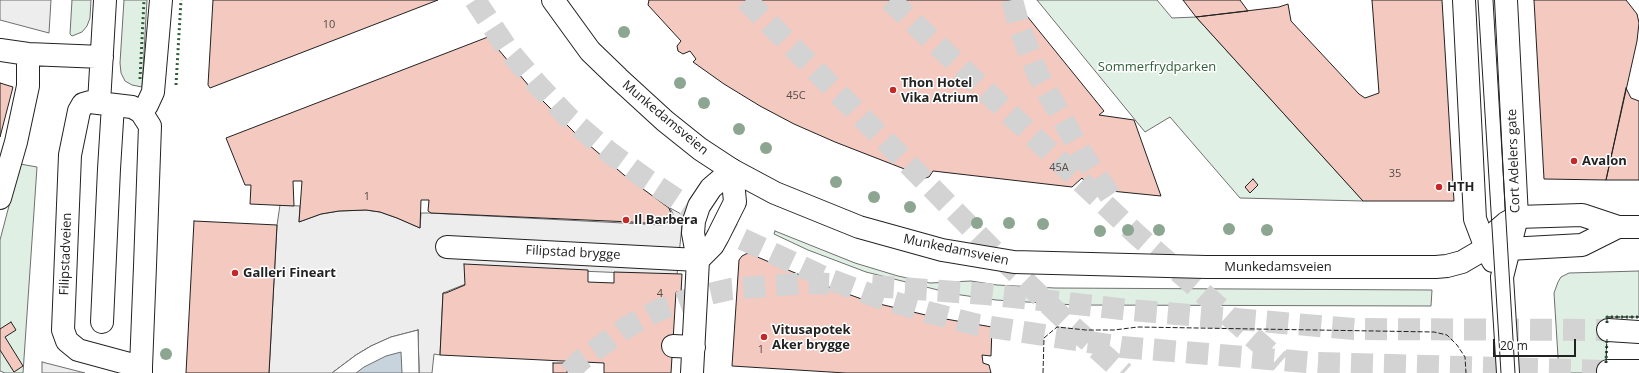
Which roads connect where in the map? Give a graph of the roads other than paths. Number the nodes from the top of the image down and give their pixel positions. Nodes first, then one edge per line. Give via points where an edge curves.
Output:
1 (105, 0) edge
2 (161, 0) edge
3 (553, 0) edge
4 (1464, 0) edge
5 (1506, 0) edge
6 (0, 50) edge
7 (28, 54) junction
8 (102, 57) junction
9 (106, 104) junction
10 (141, 112) junction
11 (732, 170) junction
12 (0, 198) edge
13 (1517, 217) junction
14 (1628, 227) edge
15 (447, 247) dead end
16 (1486, 248) junction
17 (1509, 248) junction
18 (698, 260) junction
19 (1502, 277) junction
20 (102, 322) dead end
21 (1608, 330) tunnel mouth
22 (1639, 332) edge
23 (688, 357) edge
24 (141, 370) edge
25 (1608, 371) dead end
26 (1639, 372) edge
27 (1508, 373) edge

1 - 8 main road
2 - 10 main road via 154,92
3 - 11 main road, Munkedamsveien via 590,51 618,78 665,122
4 - 16 main road via 1475,219
5 - 13 main road, Cort Adelers gate
6 - 7 main road
7 - 8 main road
7 - 12 main road via 28,86
8 - 9 main road
9 - 10 main road, Filipstadveien via 132,107
9 - 20 main road via 109,169
9 - 24 main road, Filipstadveien via 83,104 70,155 63,330 66,341 78,350
10 - 24 main road, Filipstadveien via 150,126
11 - 16 main road, Munkedamsveien via 775,193 859,226 942,250 1014,262 1206,267 1436,267 1462,262
11 - 18 main road via 735,202 718,236
11 - 18 main road via 711,188 699,206 693,233
13 - 14 main road via 1582,216
13 - 16 main road, Munkedamsveien via 1506,222 1492,235
13 - 17 main road, Cort Adelers gate
14 - 17 main road via 1582,245
15 - 18 main road, Filipstad brygge
16 - 17 main road
16 - 19 main road
17 - 19 main road, Cort Adelers gate
18 - 23 main road
19 - 27 main road
21 - 22 main road
25 - 26 main road

